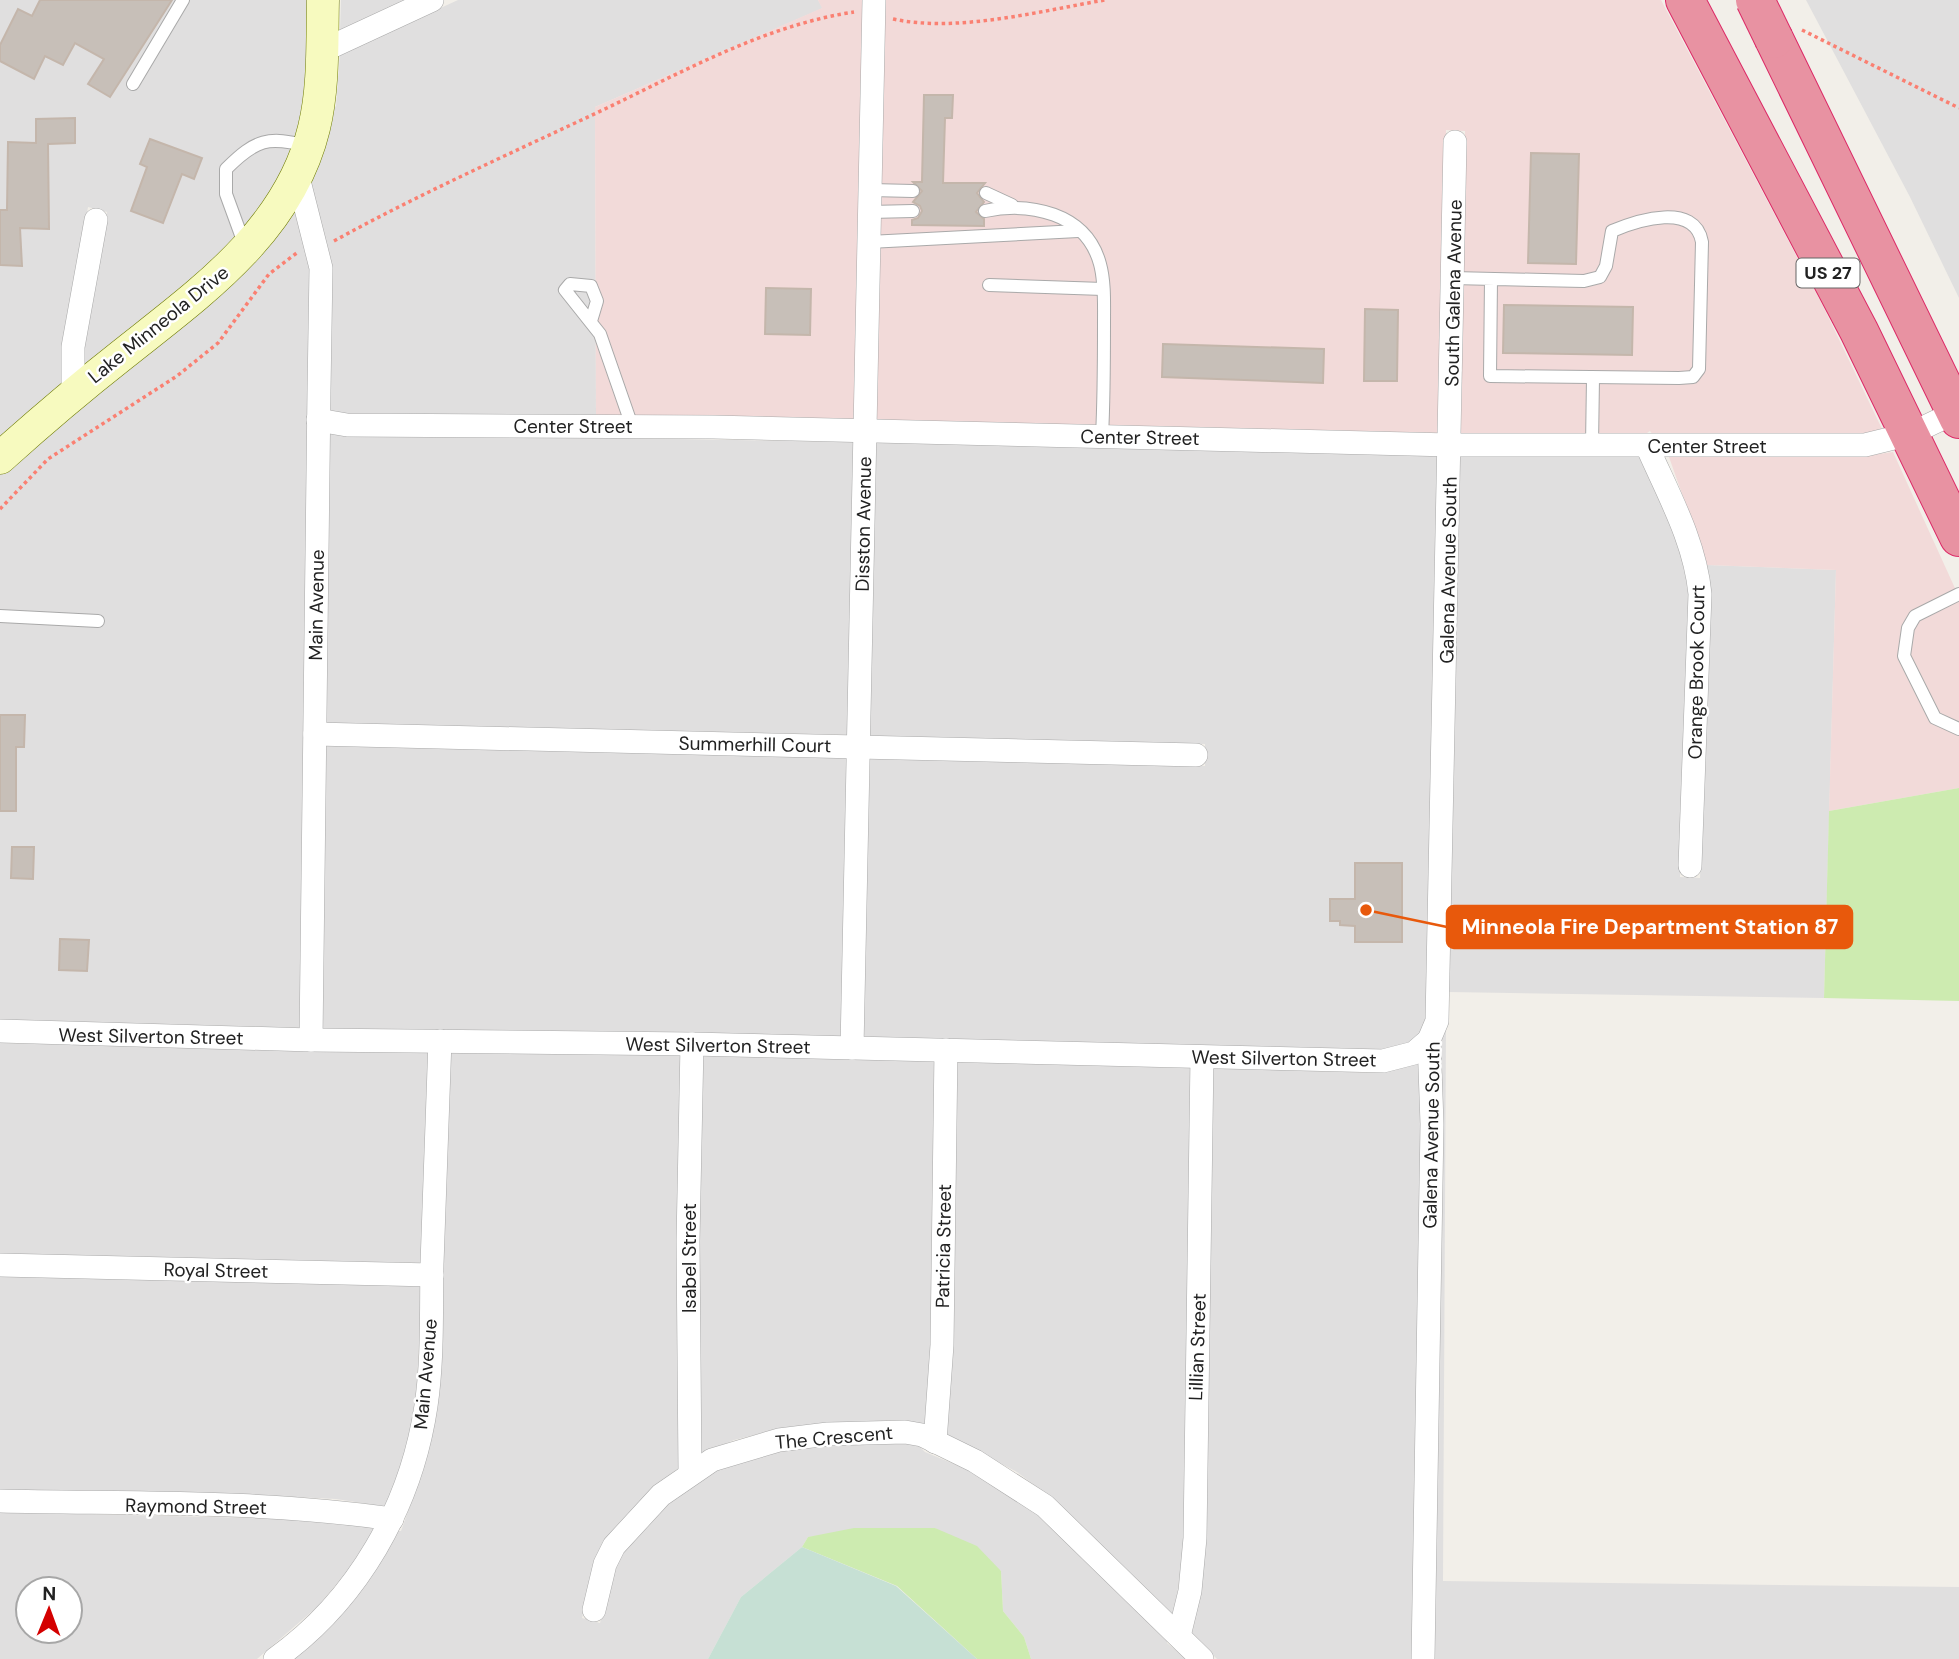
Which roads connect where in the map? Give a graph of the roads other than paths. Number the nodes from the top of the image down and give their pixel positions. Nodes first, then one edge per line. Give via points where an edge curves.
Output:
1 (183, 0) edge
2 (323, 0) edge
3 (432, 0) edge
4 (1755, 0) edge
5 (1688, 5) edge
6 (874, 8) edge
7 (322, 51) junction
8 (133, 84) dead end
9 (1455, 142) dead end
10 (303, 160) junction
11 (913, 191) dead end
12 (986, 193) dead end
13 (871, 201) junction
14 (1012, 205) junction
15 (913, 211) dead end
16 (985, 211) dead end
17 (96, 220) dead end
18 (1078, 231) junction
19 (869, 242) junction
20 (247, 250) junction
21 (1453, 278) junction
22 (1490, 279) junction
23 (989, 285) dead end
24 (1103, 289) junction
25 (591, 321) dead end
26 (1593, 379) junction
27 (72, 394) junction
28 (1957, 416) edge
29 (318, 420) junction
30 (632, 426) junction
31 (865, 431) junction
32 (1910, 434) junction
33 (1102, 436) junction
34 (1450, 444) junction
35 (1592, 445) junction
36 (1647, 446) junction
37 (0, 458) edge
38 (1959, 537) edge
39 (1959, 593) edge
40 (0, 616) edge
41 (98, 621) dead end
42 (1959, 729) edge
43 (315, 734) junction
44 (861, 747) junction
45 (1196, 755) dead end
46 (1690, 866) dead end
47 (0, 1031) edge
48 (311, 1040) junction
49 (1429, 1040) junction
50 (440, 1041) junction
51 (692, 1044) junction
52 (852, 1048) junction
53 (946, 1050) junction
54 (1202, 1057) junction
55 (0, 1265) edge
56 (432, 1275) junction
57 (935, 1442) junction
58 (690, 1472) junction
59 (0, 1501) edge
60 (392, 1519) junction
61 (594, 1610) dead end
62 (1179, 1636) junction
63 (275, 1659) edge
64 (1202, 1659) edge
65 (1423, 1659) edge

1 - 8 lane
2 - 7 street, Lake Minneola Drive
3 - 7 street
4 - 28 highway, US 27, bridge via 1786,34
5 - 32 highway, US 27
6 - 13 street, Disston Avenue
7 - 10 street, Lake Minneola Drive via 315,126
9 - 21 street, South Galena Avenue
10 - 20 street, Lake Minneola Drive via 270,224
10 - 20 lane via 277,138 264,140 226,169 226,194
10 - 29 street, Main Avenue via 323,308
11 - 13 lane
12 - 14 lane
13 - 15 lane
13 - 19 street, Disston Avenue
14 - 16 lane
14 - 18 lane via 1039,208
17 - 27 street via 73,346
18 - 19 lane
18 - 24 lane via 1093,246
19 - 31 street, Disston Avenue
20 - 27 street, Lake Minneola Drive
21 - 22 lane
21 - 34 street, South Galena Avenue
22 - 26 lane via 1490,376
22 - 26 lane via 1584,281 1600,277 1612,231 1655,218 1688,219 1700,230 1699,369 1693,377
23 - 24 lane
24 - 33 lane
25 - 30 lane via 600,334
26 - 35 lane
27 - 37 street, Lake Minneola Drive
28 - 32 street, Center Street
29 - 30 street, Center Street via 347,425
29 - 43 street, Main Avenue
30 - 31 street, Center Street
31 - 33 street, Center Street
31 - 44 street, Disston Avenue
32 - 36 street, Center Street via 1865,445
32 - 38 highway, US 27
33 - 34 street, Center Street
34 - 35 street, Center Street
34 - 49 street, Galena Avenue South via 1437,1021
35 - 36 street, Center Street
36 - 46 street, Orange Brook Court via 1688,536 1700,594
39 - 42 lane via 1915,616 1908,628 1904,656 1935,718
40 - 41 lane
43 - 44 street, Summerhill Court
43 - 48 street, Main Avenue
44 - 45 street, Summerhill Court
44 - 52 street, Disston Avenue
47 - 48 street, West Silverton Street
48 - 50 street, West Silverton Street
49 - 54 street, West Silverton Street via 1414,1053 1383,1061
49 - 65 street, Galena Avenue South via 1432,1124
50 - 51 street, West Silverton Street
50 - 56 street, Main Avenue
51 - 52 street, West Silverton Street
51 - 58 street, Isabel Street
52 - 53 street, West Silverton Street
53 - 54 street, West Silverton Street
53 - 57 street, Patricia Street via 942,1345
54 - 62 street, Lillian Street via 1195,1538 1190,1591
55 - 56 street, Royal Street
56 - 60 street, Main Avenue via 426,1405 410,1476
57 - 58 street, The Crescent via 905,1432 791,1438 737,1450
57 - 62 street, The Crescent via 1003,1477 1045,1506
58 - 61 street, The Crescent via 661,1495 614,1546
59 - 60 street, Raymond Street via 254,1507
60 - 63 street, Main Avenue via 354,1581
62 - 64 street, The Crescent

